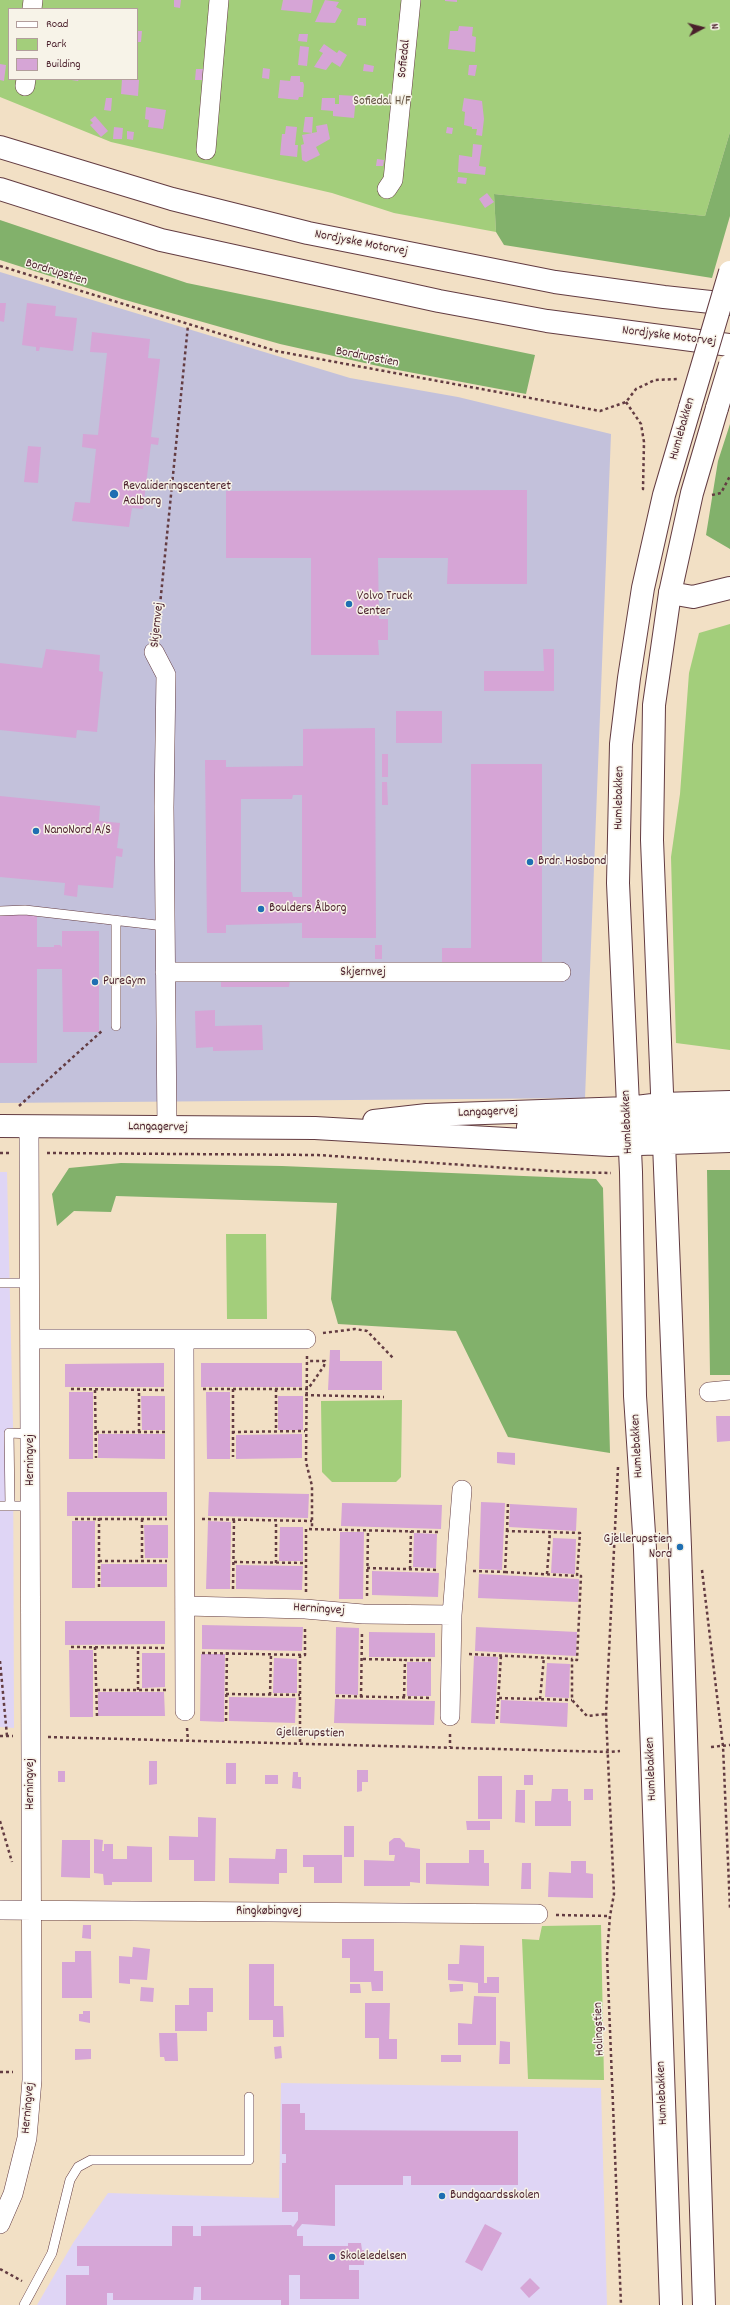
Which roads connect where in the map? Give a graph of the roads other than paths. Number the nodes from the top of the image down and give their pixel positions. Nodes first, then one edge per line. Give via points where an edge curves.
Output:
1 (219, 0) edge
2 (411, 0) edge
3 (0, 147) edge
4 (206, 150) dead end
5 (0, 189) edge
6 (387, 189) dead end
7 (730, 272) edge
8 (730, 304) edge
9 (730, 345) edge
10 (730, 365) edge
11 (644, 588) junction
12 (730, 588) edge
13 (670, 594) junction
14 (154, 652) road end
15 (0, 911) edge
16 (116, 921) junction
17 (165, 926) junction
18 (165, 972) junction
19 (561, 972) dead end
20 (116, 1026) dead end
21 (730, 1102) edge
22 (730, 1120) edge
23 (662, 1122) junction
24 (13, 1126) edge
25 (629, 1126) junction
26 (167, 1128) junction
27 (315, 1128) junction
28 (730, 1141) edge
29 (0, 1283) edge
30 (30, 1283) junction
31 (30, 1339) junction
32 (306, 1339) road end
33 (184, 1340) junction
34 (730, 1390) edge
35 (709, 1392) dead end
36 (31, 1434) junction
37 (462, 1490) dead end
38 (0, 1506) edge
39 (10, 1506) junction
40 (30, 1506) junction
41 (186, 1606) junction
42 (452, 1616) junction
43 (450, 1707) road end
44 (185, 1711) dead end
45 (0, 1910) edge
46 (31, 1910) junction
47 (538, 1914) road end
48 (249, 2097) dead end
49 (0, 2224) edge
50 (24, 2305) edge
51 (671, 2305) edge
52 (704, 2305) edge

1 - 4 street
2 - 6 street, Sofiedal via 393,180
3 - 8 main road, Nordjyske Motorvej via 172,199 308,233 555,282
5 - 9 main road, Nordjyske Motorvej via 161,240 439,301 547,321
7 - 11 main road, Humlebakken, bridge via 664,495
10 - 13 main road, Humlebakken, bridge via 692,493
11 - 13 main road
11 - 25 main road, Humlebakken via 621,744 618,883
12 - 13 main road via 692,597
13 - 23 main road, Humlebakken via 654,705 652,832
14 - 17 street, Skjernvej via 166,675
15 - 16 lane via 25,910
16 - 17 lane
16 - 20 lane
17 - 18 street, Skjernvej
18 - 19 street, Skjernvej
18 - 26 street, Skjernvej
21 - 23 main road, Langagervej
22 - 23 main road, Langagervej
23 - 25 main road, Langagervej
23 - 25 main road
23 - 28 main road, Langagervej
23 - 52 main road, Humlebakken via 680,1563
24 - 26 main road, Langagervej
24 - 30 street, Herningvej via 30,1152
25 - 27 main road, Langagervej via 427,1115
25 - 27 main road, Langagervej via 499,1127 454,1136
25 - 51 main road, Humlebakken via 635,1396 645,1549
26 - 27 main road, Langagervej
29 - 30 lane
30 - 31 street, Herningvej
31 - 33 street
31 - 36 street, Herningvej
32 - 33 street
33 - 41 street
34 - 35 street
36 - 39 lane via 9,1433
36 - 40 street, Herningvej
37 - 42 street
38 - 39 lane
39 - 40 lane
40 - 46 street, Herningvej
41 - 42 street, Herningvej
41 - 44 street
42 - 43 street
45 - 46 street, Ringkøbingvej
46 - 47 street, Ringkøbingvej
46 - 49 street, Herningvej via 32,2080 27,2138 13,2194
48 - 50 lane via 249,2160 91,2160 78,2167 70,2180 52,2253

